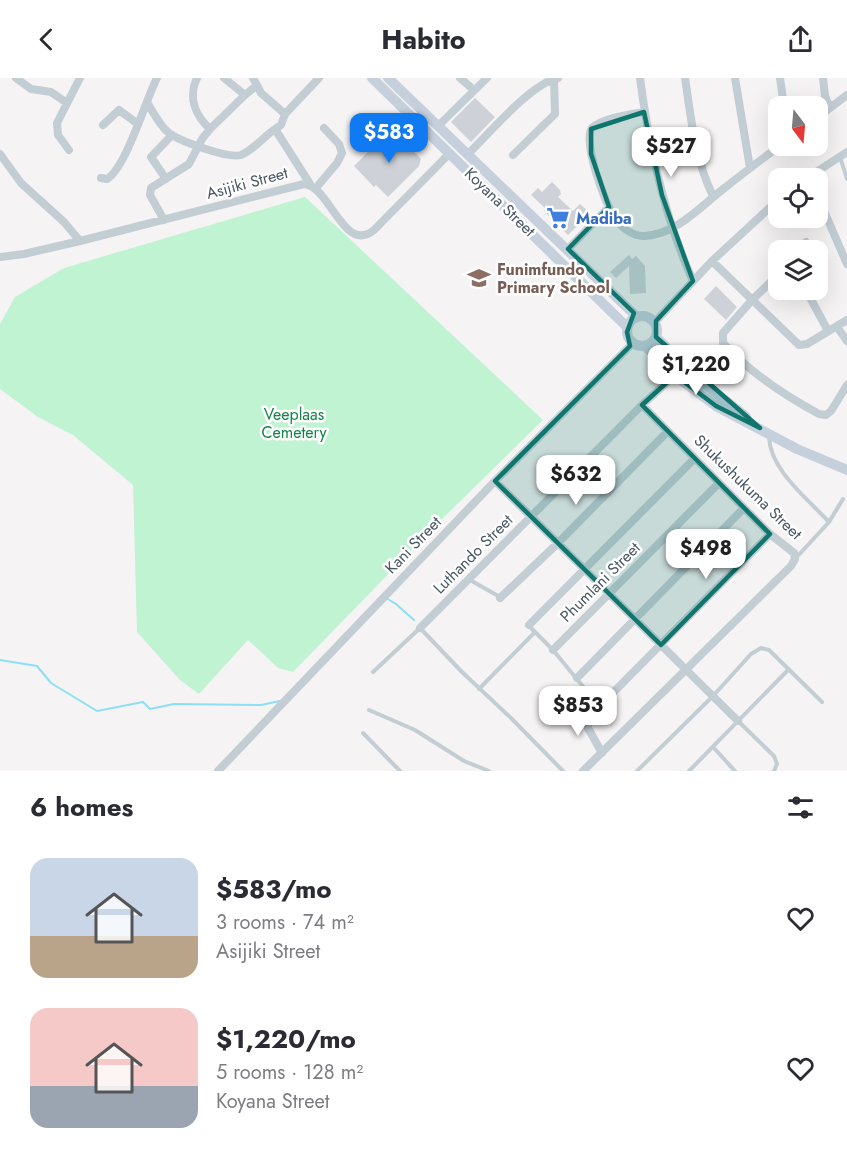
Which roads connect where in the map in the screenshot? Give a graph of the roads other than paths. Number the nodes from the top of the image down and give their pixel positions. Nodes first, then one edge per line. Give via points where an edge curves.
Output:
1 (16, 78) edge
2 (80, 78) edge
3 (157, 78) edge
4 (198, 78) edge
5 (225, 78) edge
6 (319, 78) edge
7 (372, 78) edge
8 (387, 78) edge
9 (460, 78) edge
10 (487, 78) edge
11 (556, 78) edge
12 (640, 78) edge
13 (685, 78) edge
14 (735, 78) edge
15 (780, 78) edge
16 (823, 78) edge
17 (255, 82) edge
18 (474, 90) junction
19 (245, 95) junction
20 (847, 95) edge
21 (783, 96) edge
22 (147, 102) junction
23 (67, 103) junction
24 (830, 108) joint
25 (644, 112) junction
26 (285, 114) junction
27 (138, 124) junction
28 (104, 125) dead end
29 (438, 126) junction
30 (324, 128) dead end
31 (210, 129) junction
32 (275, 129) junction
33 (172, 135) junction
34 (198, 145) junction
35 (69, 150) dead end
36 (450, 153) junction
37 (0, 154) edge
38 (843, 154) edge
39 (467, 155) junction
40 (513, 155) dead end
41 (768, 155) edge
42 (750, 168) junction
43 (823, 168) edge
44 (101, 178) dead end
45 (166, 178) junction
46 (847, 179) edge
47 (313, 186) junction
48 (713, 196) junction
49 (609, 207) junction
50 (768, 209) edge
51 (164, 220) junction
52 (828, 220) edge
53 (672, 228) junction
54 (80, 241) junction
55 (568, 249) junction
56 (0, 257) edge
57 (712, 261) junction
58 (847, 264) edge
59 (693, 281) junction
60 (768, 285) edge
61 (752, 300) junction
62 (811, 300) edge
63 (637, 317) junction
64 (847, 320) edge
65 (654, 323) junction
66 (627, 327) junction
67 (837, 327) junction
68 (828, 331) junction
69 (656, 337) junction
70 (847, 341) edge
71 (633, 343) junction
72 (645, 346) junction
73 (675, 375) junction
74 (847, 385) edge
75 (642, 405) junction
76 (668, 431) junction
77 (765, 431) junction
78 (695, 458) junction
79 (847, 470) edge
80 (495, 481) junction
81 (719, 483) junction
82 (843, 499) dead end
83 (744, 508) junction
84 (531, 516) junction
85 (829, 522) junction
86 (770, 534) junction
87 (558, 543) junction
88 (795, 559) junction
89 (584, 570) junction
90 (470, 579) junction
91 (609, 594) junction
92 (500, 598) joint
93 (636, 620) junction
94 (420, 628) junction
95 (532, 629) junction
96 (661, 645) junction
97 (553, 650) junction
98 (686, 669) junction
99 (789, 669) junction
100 (373, 672) dead end
101 (577, 678) junction
102 (479, 689) junction
103 (712, 696) junction
104 (822, 702) dead end
105 (600, 707) junction
106 (369, 710) dead end
107 (738, 721) junction
108 (363, 733) dead end
109 (713, 747) junction
110 (603, 753) junction
111 (475, 769) edge
112 (218, 771) edge
113 (400, 771) edge
114 (489, 771) edge
115 (563, 771) edge
116 (583, 771) edge
117 (637, 771) edge
118 (689, 771) edge
119 (735, 771) edge
120 (774, 771) edge

1 - 23 street via 31,89 51,92
2 - 23 street
3 - 22 street
4 - 31 street via 193,91 194,105
5 - 19 street
6 - 26 street
7 - 36 main road, Koyana Street
8 - 29 main road, Koyana Street
9 - 18 street
10 - 18 street
11 - 39 street via 540,85
11 - 40 street via 555,114
12 - 25 street
13 - 48 street via 697,153
14 - 42 street
15 - 21 street
16 - 24 street
17 - 19 street
17 - 26 street
18 - 29 street
19 - 31 street
20 - 24 street
22 - 27 street
22 - 33 street
23 - 35 street via 57,128
25 - 49 street via 591,129 588,143
25 - 53 street
26 - 32 street via 282,125
27 - 28 street via 119,110
27 - 44 street via 114,173 108,179
29 - 39 main road, Koyana Street
30 - 47 street via 342,153
31 - 34 street
32 - 34 street via 237,156
32 - 47 street
33 - 34 street
33 - 45 street via 151,157
34 - 45 street via 189,164
36 - 47 street via 366,235 347,229
36 - 66 main road, Koyana Street
37 - 54 street via 21,183
38 - 43 street
38 - 46 lane
39 - 55 main road, Koyana Street
41 - 42 street
42 - 48 street
45 - 51 street via 150,192
47 - 51 street, Asijiki Street via 288,187
48 - 53 street
49 - 53 street via 615,219 634,235 643,237
49 - 55 street
50 - 57 street
51 - 54 street, Asijiki Street
52 - 58 street
53 - 59 street
54 - 56 street, Asijiki Street
55 - 63 main road, Koyana Street
57 - 59 street
57 - 61 street
59 - 65 street
60 - 61 street
61 - 68 street via 800,345
61 - 74 street via 722,336 723,343 742,361 781,393 822,415 831,411
62 - 68 street
63 - 65 main road via 647,317
63 - 66 main road
64 - 67 street
65 - 69 main road
66 - 71 main road
67 - 68 street
67 - 70 street
69 - 72 main road
69 - 77 main road via 696,376
71 - 72 main road
71 - 80 street, Kani Street
72 - 73 main road
73 - 75 street, Luthando Street
73 - 77 main road via 716,406
75 - 76 street, Shukushukuma Street
75 - 84 street, Luthando Street
76 - 78 street, Shukushukuma Street
76 - 87 street
77 - 79 main road
77 - 85 lane via 778,466
78 - 81 street, Shukushukuma Street
78 - 89 street
80 - 84 street
80 - 112 street, Kani Street
81 - 83 street, Shukushukuma Street
81 - 91 street, Phumlani Street
82 - 85 lane
83 - 86 street, Shukushukuma Street
83 - 93 street
84 - 87 street
84 - 90 street, Luthando Street
85 - 88 lane
86 - 88 street, Shukushukuma Street via 794,553
86 - 96 street
87 - 89 street
87 - 92 street
88 - 98 street, Shukushukuma Street
89 - 91 street
89 - 95 street
90 - 92 lane
90 - 94 street, Luthando Street
91 - 93 street
91 - 97 street, Phumlani Street
93 - 96 street
93 - 101 street
94 - 100 lane
94 - 102 lane
95 - 97 lane
95 - 102 lane
96 - 98 street
96 - 105 street
97 - 101 lane
98 - 103 street
98 - 110 street, Shukushukuma Street
99 - 103 lane via 769,650 761,648
99 - 104 lane
99 - 107 lane
101 - 105 lane
102 - 115 lane
103 - 107 street
103 - 117 lane
105 - 110 street via 588,718 588,728
106 - 111 lane via 415,730
107 - 109 lane
107 - 120 lane via 774,756
108 - 113 lane
109 - 118 lane
109 - 119 lane
110 - 116 street, Shukushukuma Street
111 - 114 lane

